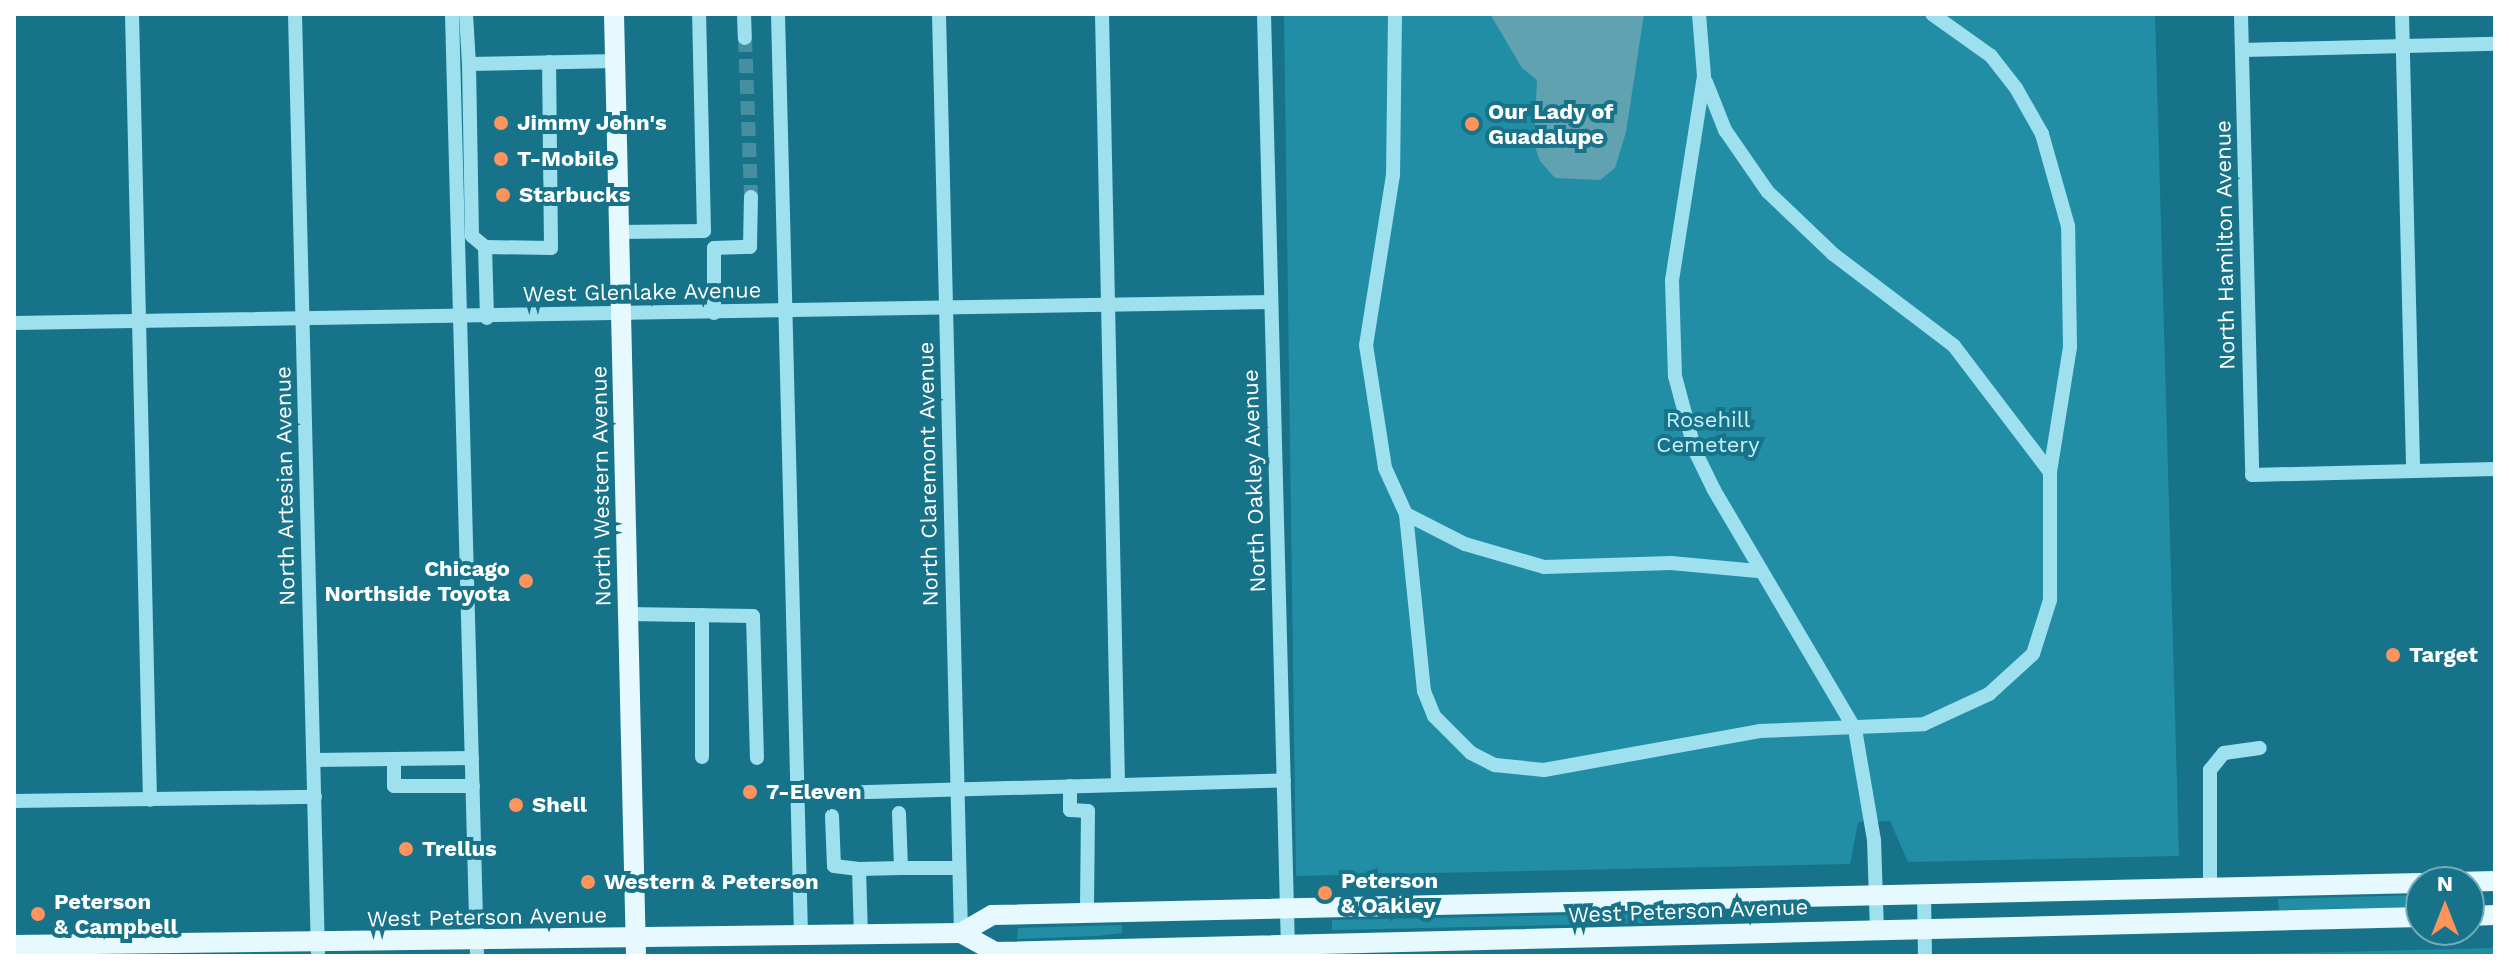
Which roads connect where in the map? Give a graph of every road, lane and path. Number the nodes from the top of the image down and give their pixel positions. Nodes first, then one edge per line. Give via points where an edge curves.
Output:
1 (132, 14) edge
2 (295, 14) edge
3 (452, 14) edge
4 (466, 14) edge
5 (614, 14) edge
6 (699, 14) edge
7 (744, 14) edge
8 (778, 14) edge
9 (939, 14) edge
10 (1102, 14) edge
11 (1264, 14) edge
12 (1395, 14) edge
13 (1699, 14) edge
14 (1932, 14) edge
15 (2241, 14) edge
16 (2402, 14) edge
17 (745, 38) tunnel mouth
18 (2495, 44) edge
19 (2403, 46) junction
20 (2242, 50) junction
21 (616, 61) junction
22 (549, 62) junction
23 (469, 64) junction
24 (1704, 76) junction
25 (751, 197) tunnel mouth
26 (704, 231) junction
27 (620, 232) junction
28 (485, 247) junction
29 (714, 248) junction
30 (1271, 302) junction
31 (1109, 305) junction
32 (946, 308) junction
33 (785, 312) junction
34 (714, 313) junction
35 (621, 315) junction
36 (460, 318) junction
37 (487, 318) junction
38 (303, 320) junction
39 (139, 322) junction
40 (14, 323) edge
41 (2495, 469) edge
42 (2413, 471) junction
43 (2050, 472) junction
44 (1406, 514) junction
45 (1758, 571) junction
46 (628, 614) junction
47 (702, 615) junction
48 (1855, 729) junction
49 (2260, 748) dead end
50 (702, 757) dead end
51 (472, 758) junction
52 (757, 758) dead end
53 (394, 759) junction
54 (314, 760) junction
55 (1284, 780) junction
56 (1118, 785) junction
57 (473, 786) junction
58 (1070, 786) junction
59 (957, 789) junction
60 (797, 794) junction
61 (315, 797) junction
62 (150, 800) junction
63 (14, 801) edge
64 (899, 813) dead end
65 (832, 816) dead end
66 (901, 868) junction
67 (959, 868) junction
68 (859, 869) junction
69 (2405, 883) edge
70 (2210, 886) junction
71 (1924, 893) junction
72 (1876, 894) junction
73 (1287, 909) junction
74 (1087, 914) junction
75 (2405, 917) edge
76 (1925, 929) junction
77 (1877, 930) junction
78 (961, 933) junction
79 (861, 935) junction
80 (801, 936) junction
81 (14, 945) edge
82 (1288, 947) junction
83 (636, 948) edge
84 (318, 949) edge
85 (477, 949) edge
86 (1925, 956) edge

1 - 39 street
2 - 38 street, North Artesian Avenue
3 - 36 street
4 - 23 street
5 - 21 main road, North Western Avenue
6 - 26 street
7 - 17 street
8 - 33 street
9 - 32 street, North Claremont Avenue
10 - 31 street
11 - 30 street, North Oakley Avenue
12 - 44 street via 1393,175 1366,345 1385,468
13 - 24 street
14 - 43 street via 1991,56 2042,134 2058,179 2072,280
15 - 20 street, North Hamilton Avenue
16 - 19 street
18 - 19 street
19 - 20 street
19 - 42 street
20 - 42 street, North Hamilton Avenue via 2252,475
21 - 22 street
21 - 27 main road, North Western Avenue
22 - 23 street
22 - 28 street via 551,248
23 - 28 street via 472,236
24 - 43 street via 1725,130 1768,192 1833,254 1954,346
24 - 45 street via 1672,281 1675,376 1695,451
25 - 29 street via 750,247
26 - 27 street
26 - 29 street
27 - 35 main road, North Western Avenue
28 - 37 street
29 - 34 street
30 - 31 street, West Glenlake Avenue
30 - 55 street, North Oakley Avenue
31 - 32 street, West Glenlake Avenue
31 - 56 street
32 - 33 street, West Glenlake Avenue
32 - 59 street, North Claremont Avenue
33 - 34 street, West Glenlake Avenue
33 - 60 street
34 - 35 street, West Glenlake Avenue
35 - 37 street, West Glenlake Avenue
35 - 46 main road, North Western Avenue
36 - 37 street, West Glenlake Avenue
36 - 38 street, West Glenlake Avenue
36 - 51 street
38 - 39 street, West Glenlake Avenue
38 - 54 street, North Artesian Avenue
39 - 40 street, West Glenlake Avenue
39 - 62 street
41 - 42 street
43 - 48 street via 2050,600 2033,654 1957,712 1898,729
44 - 45 street via 1465,544 1544,567 1686,563
44 - 48 street via 1424,691 1451,737 1495,765 1544,770 1760,731
45 - 48 street via 1816,653
46 - 47 street
46 - 83 main road, North Western Avenue
47 - 50 street
47 - 52 street via 753,616
48 - 72 street
49 - 70 street via 2224,753 2210,770
51 - 53 street
51 - 57 street
53 - 54 street
53 - 57 street via 394,786
54 - 61 street, North Artesian Avenue
55 - 56 street
55 - 73 street, North Oakley Avenue
56 - 58 street
57 - 85 street
58 - 59 street
58 - 74 street via 1070,810 1088,811
59 - 60 street
59 - 67 street, North Claremont Avenue
60 - 80 street
61 - 62 street
61 - 84 street, North Artesian Avenue
62 - 63 street
64 - 66 street
65 - 68 street via 834,866
66 - 67 street
66 - 68 street
67 - 78 street, North Claremont Avenue
68 - 79 street
69 - 70 main road, West Peterson Avenue
70 - 71 main road, West Peterson Avenue
71 - 72 main road, West Peterson Avenue
71 - 76 street
72 - 73 main road, West Peterson Avenue
72 - 77 street
73 - 74 main road, West Peterson Avenue
73 - 82 street, North Oakley Avenue
74 - 78 main road, West Peterson Avenue via 992,915
75 - 76 main road, West Peterson Avenue
76 - 77 main road, West Peterson Avenue
76 - 86 street
77 - 82 main road, West Peterson Avenue
78 - 79 main road, West Peterson Avenue
78 - 82 main road, West Peterson Avenue via 995,952
79 - 80 main road, West Peterson Avenue
80 - 83 main road, West Peterson Avenue
81 - 84 main road, West Peterson Avenue
83 - 85 main road, West Peterson Avenue
84 - 85 main road, West Peterson Avenue

